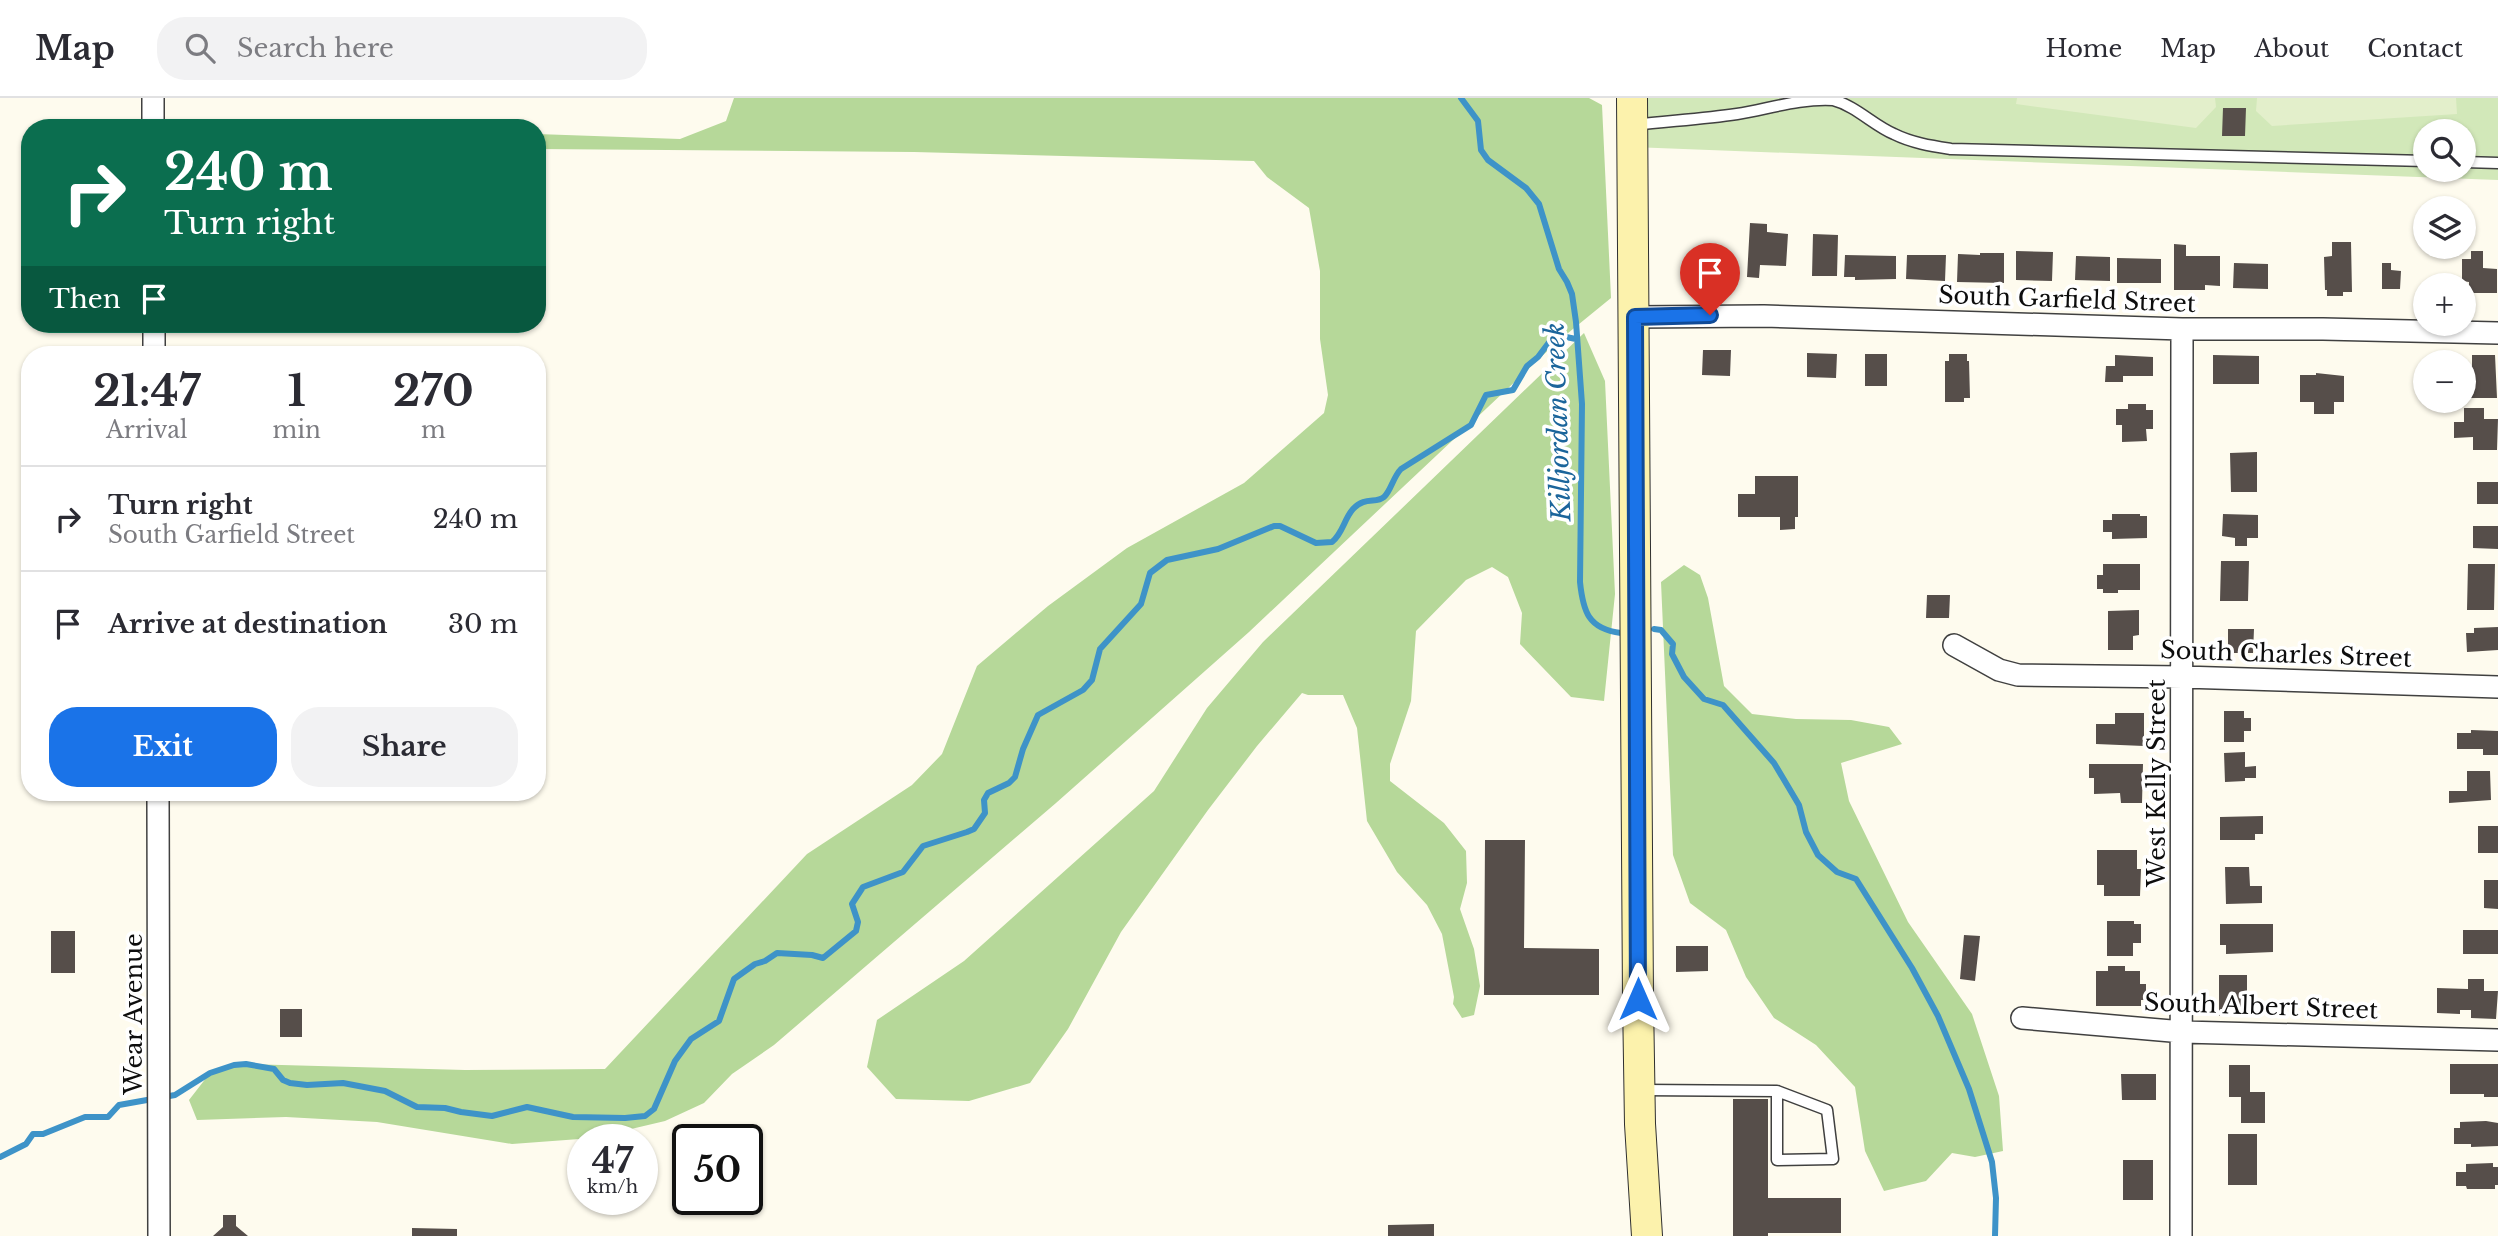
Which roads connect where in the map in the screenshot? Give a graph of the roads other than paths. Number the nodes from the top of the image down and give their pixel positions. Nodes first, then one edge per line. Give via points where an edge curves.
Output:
1 (153, 98) edge
2 (1834, 99) edge
3 (1632, 112) edge
4 (153, 119) edge
5 (2413, 161) edge
6 (2476, 162) edge
7 (2498, 163) edge
8 (1635, 317) junction
9 (2182, 329) junction
10 (2498, 333) edge
11 (1954, 645) dead end
12 (2183, 677) junction
13 (2498, 687) edge
14 (158, 801) edge
15 (2022, 1018) dead end
16 (2183, 1032) junction
17 (2498, 1040) edge
18 (1639, 1090) junction
19 (1777, 1091) junction
20 (159, 1236) edge
21 (1647, 1236) edge
22 (2182, 1236) edge

1 - 4 street
2 - 3 lane via 1806,99 1737,114
2 - 5 lane via 1892,134 1951,149
3 - 8 main road
6 - 7 lane
8 - 9 street, South Garfield Street via 1764,316
8 - 18 main road
9 - 10 street, South Garfield Street
9 - 12 street, West Kelly Street
11 - 12 street, South Charles Street via 1998,670 2018,675
12 - 13 street, South Charles Street
12 - 16 street, West Kelly Street
14 - 20 street, Wear Avenue
15 - 16 street, South Albert Street
16 - 17 street, South Albert Street
16 - 22 street, West Kelly Street
18 - 19 lane
18 - 21 main road
19 - 19 lane via 1827,1110 1833,1159 1777,1160

